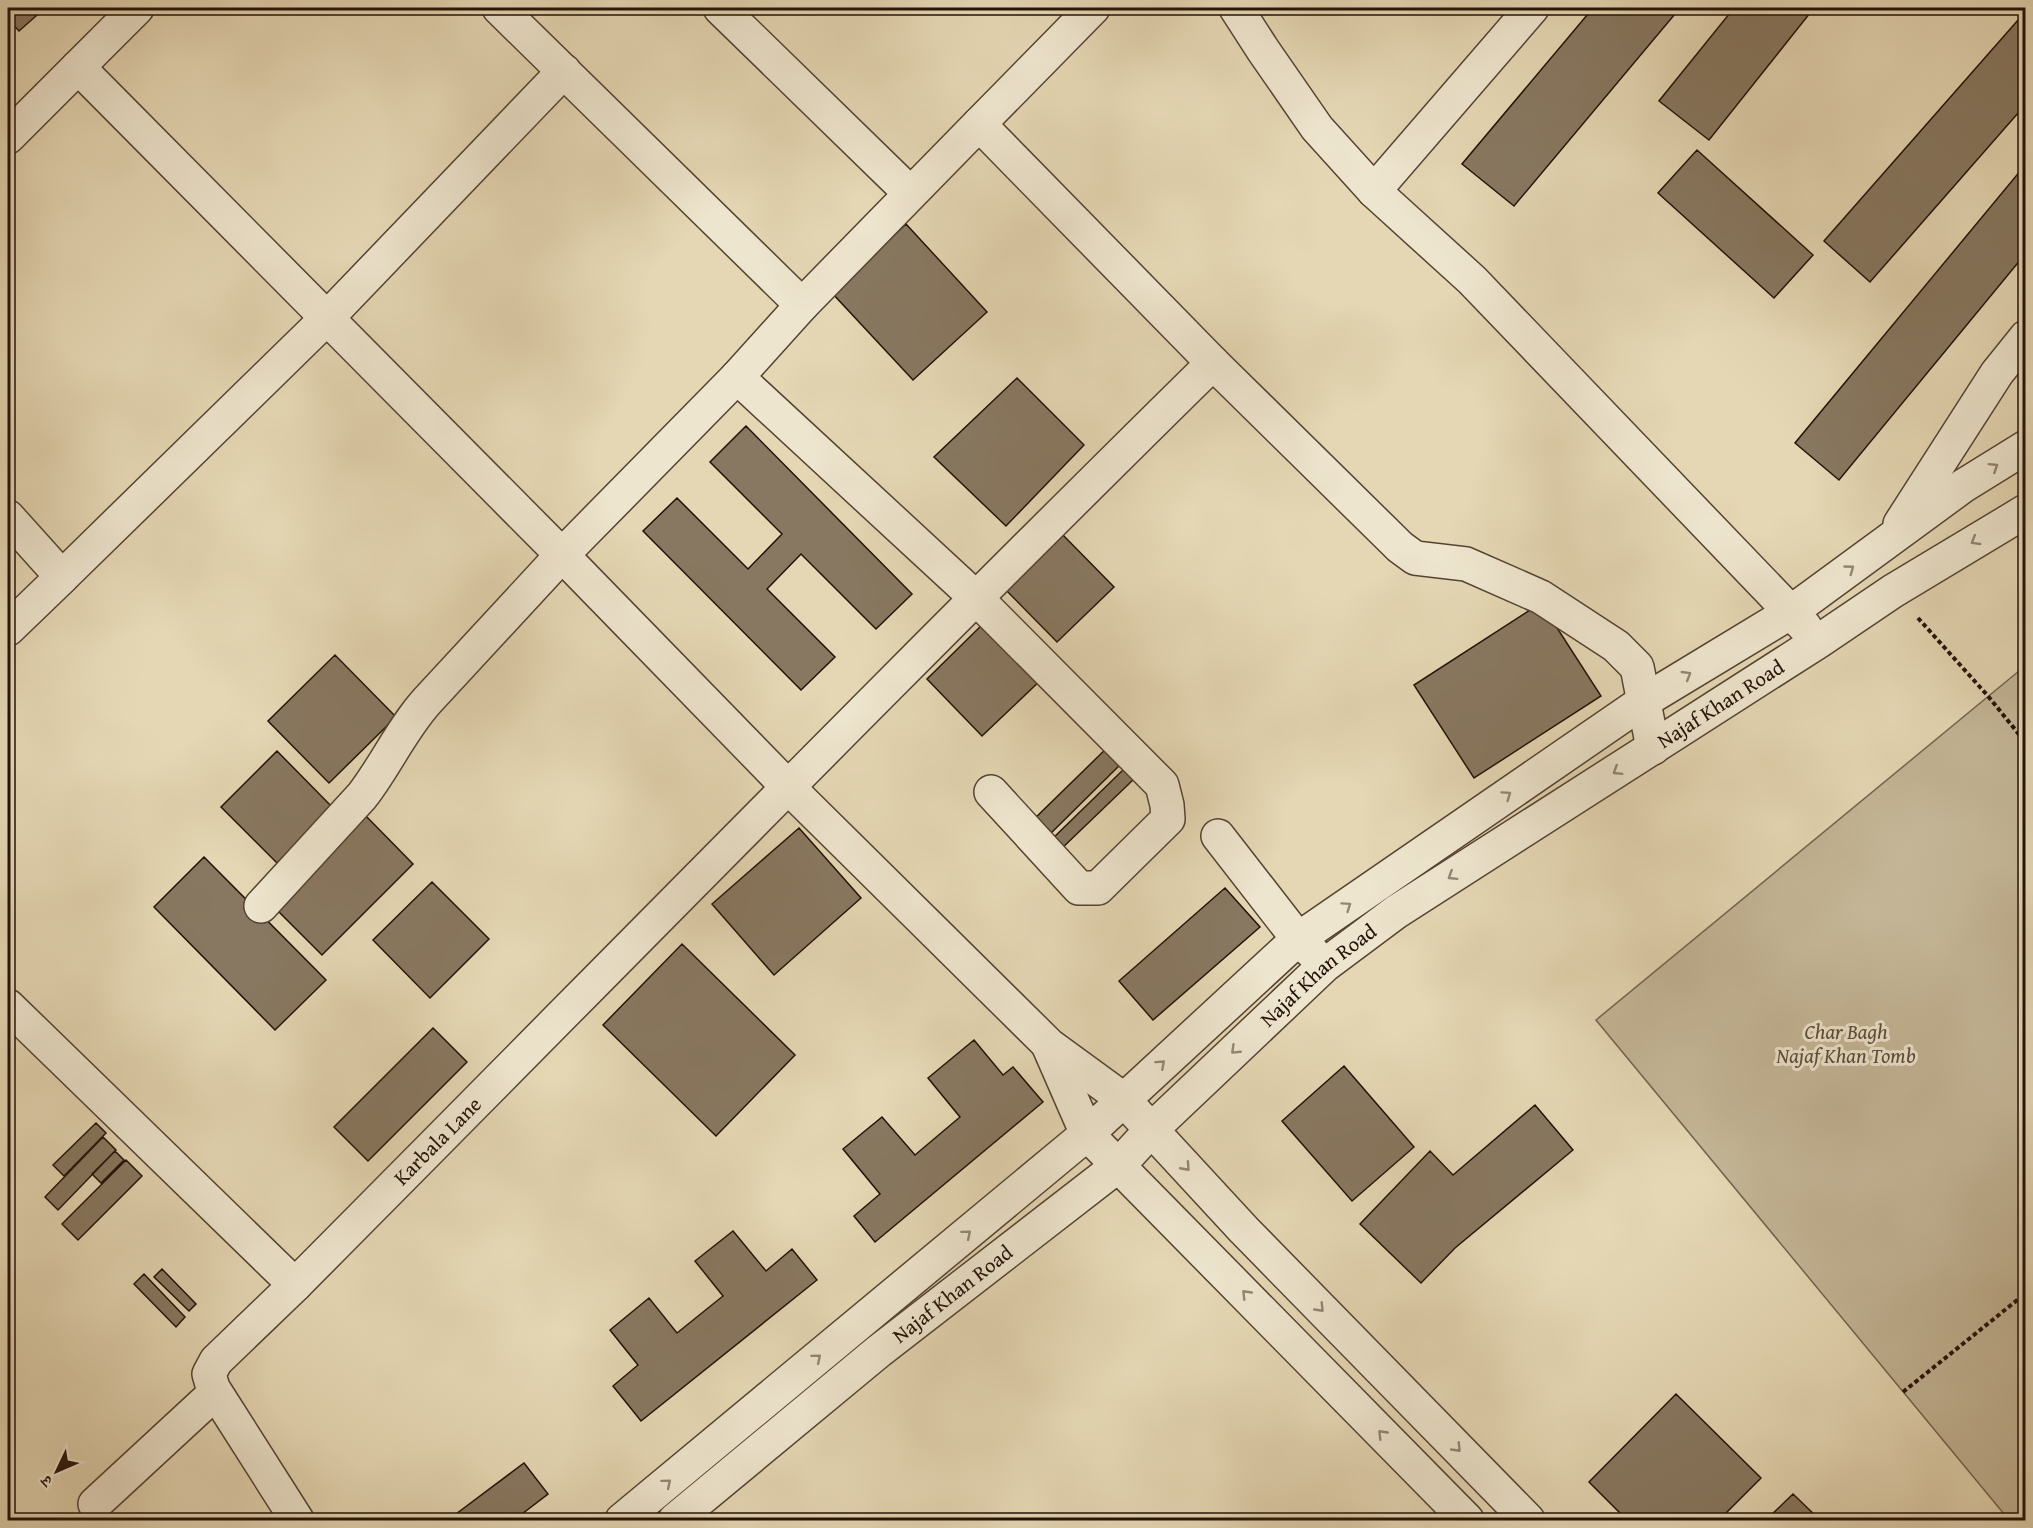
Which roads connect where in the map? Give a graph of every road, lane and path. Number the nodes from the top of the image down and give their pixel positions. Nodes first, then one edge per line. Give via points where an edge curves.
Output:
1 (137, 8) edge
2 (499, 8) edge
3 (720, 8) edge
4 (1093, 8) edge
5 (1236, 8) edge
6 (1532, 8) edge
7 (78, 67) junction
8 (564, 71) junction
9 (979, 124) junction
10 (8, 137) edge
11 (1374, 191) junction
12 (910, 193) junction
13 (802, 305) junction
14 (327, 318) junction
15 (2025, 337) edge
16 (1213, 363) junction
17 (737, 378) junction
18 (2025, 447) edge
19 (2025, 511) edge
20 (8, 517) edge
21 (1891, 539) junction
22 (562, 555) junction
23 (62, 577) junction
24 (1893, 591) junction
25 (975, 597) junction
26 (1791, 612) junction
27 (8, 629) edge
28 (1819, 641) junction
29 (1644, 701) junction
30 (2025, 743) edge
31 (1653, 748) junction
32 (789, 788) junction
33 (991, 792) dead end
34 (1218, 836) dead end
35 (261, 906) dead end
36 (1298, 939) junction
37 (1324, 965) junction
38 (8, 1006) edge
39 (1049, 1045) junction
40 (1123, 1099) junction
41 (1152, 1129) junction
42 (1087, 1134) junction
43 (1119, 1165) junction
44 (295, 1285) junction
45 (2025, 1293) edge
46 (1903, 1392) dead end
47 (215, 1393) junction
48 (95, 1504) dead end
49 (297, 1521) edge
50 (622, 1521) edge
51 (675, 1521) edge
52 (1467, 1521) edge
53 (1528, 1521) edge

1 - 7 street
2 - 8 street
3 - 12 street
4 - 9 street
5 - 11 street via 1317,128
6 - 11 street
7 - 10 street
7 - 14 street
8 - 13 street
8 - 14 street
9 - 12 street
9 - 16 street
11 - 26 street via 1472,280
12 - 13 street
13 - 17 street
14 - 22 street
14 - 23 street
15 - 21 street via 1997,373
16 - 25 street, Karbala Lane
16 - 29 street via 1400,547 1415,558 1466,564 1541,597 1626,655 1637,667
17 - 22 street
17 - 25 street
21 -> 18 street
19 -> 24 street, Najaf Khan Road
20 - 23 street
26 -> 21 street
22 - 32 street
22 - 35 street via 414,715 362,796
23 - 27 street
24 - 28 street, Najaf Khan Road
24 - 30 path
25 - 32 street, Karbala Lane
25 - 33 street via 1162,785 1168,819 1098,888 1080,888
26 - 28 street
29 -> 26 street
28 - 31 street, Najaf Khan Road
29 - 31 street
36 -> 29 street
31 -> 37 street, Najaf Khan Road via 1396,912
32 - 39 street
32 - 44 street, Karbala Lane
34 - 36 street
36 - 37 street
40 -> 36 street
37 -> 41 street, Najaf Khan Road
38 - 44 street
39 - 40 street
39 - 42 street
40 - 41 street
40 - 42 street
41 - 43 street, Najaf Khan Road
41 -> 53 street via 1244,1230
42 - 43 street
50 -> 42 street
43 - 51 street, Najaf Khan Road via 879,1351
52 -> 43 street
44 - 47 street, Karbala Lane via 216,1360 209,1374
45 - 46 path
47 - 48 street
47 - 49 street, Karbala Lane

